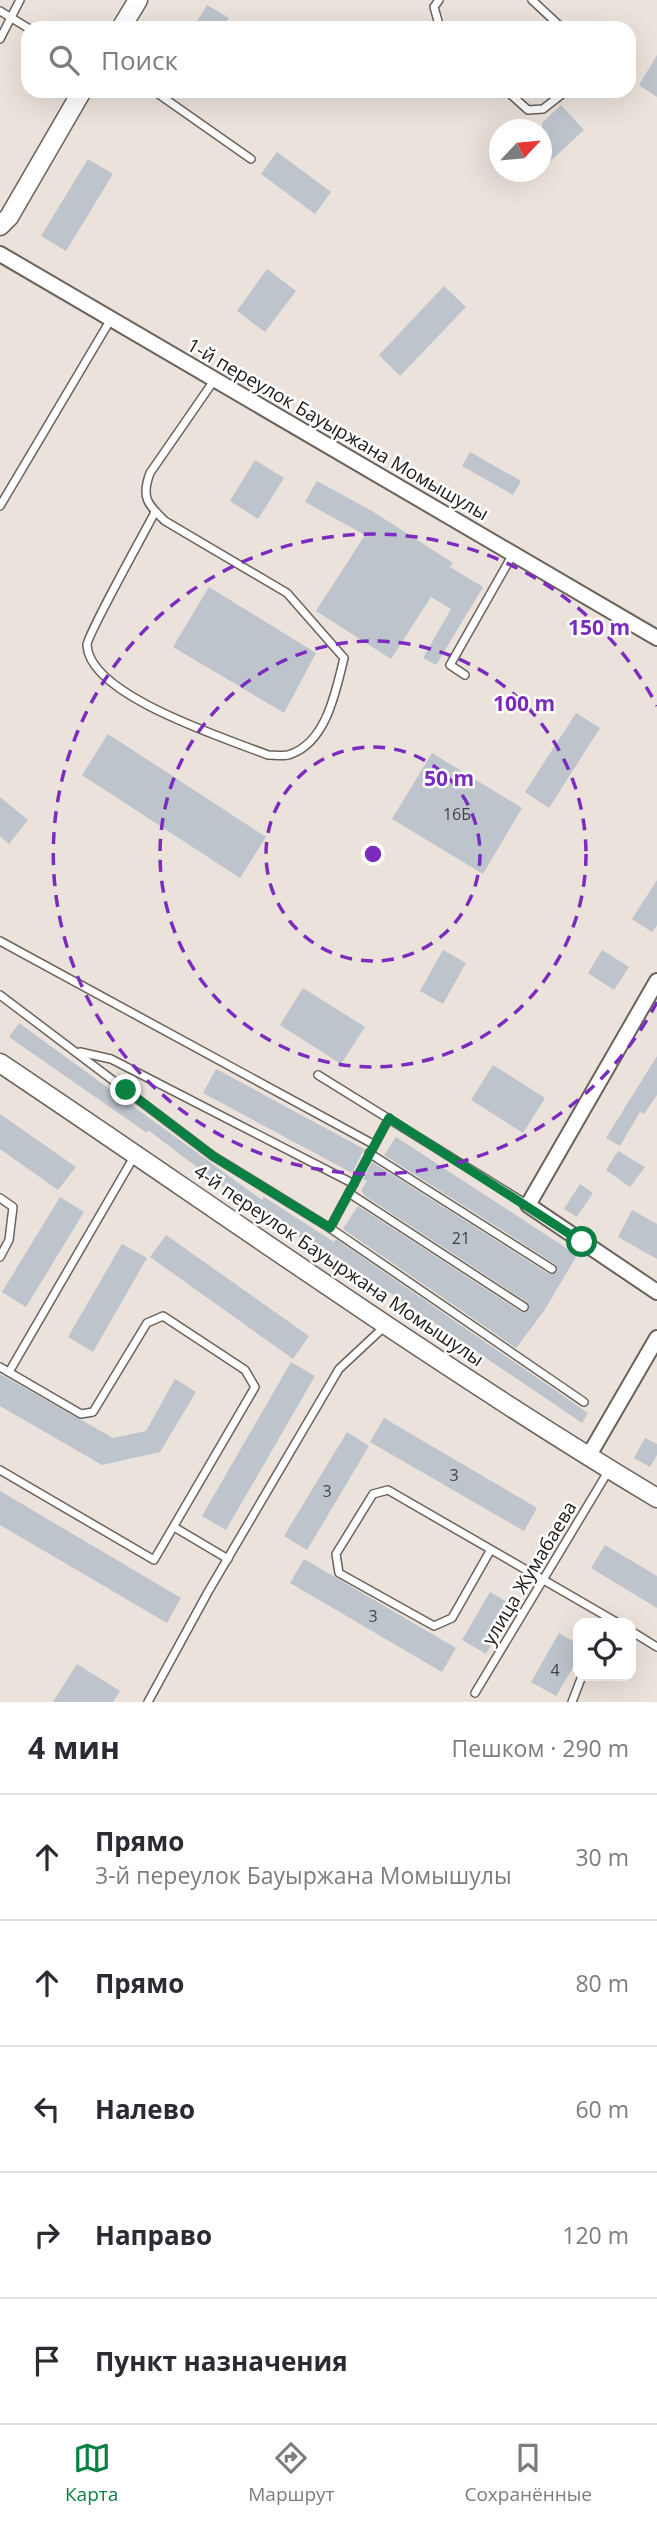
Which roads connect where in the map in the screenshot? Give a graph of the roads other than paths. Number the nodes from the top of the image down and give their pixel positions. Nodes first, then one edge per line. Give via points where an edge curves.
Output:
1 (20, 0) edge
2 (138, 0) edge
3 (439, 0) edge
4 (532, 0) edge
5 (0, 11) edge
6 (10, 17) junction
7 (125, 21) edge
8 (438, 21) edge
9 (554, 21) edge
10 (21, 24) edge
11 (0, 39) edge
12 (78, 98) edge
13 (164, 98) edge
14 (515, 98) edge
15 (557, 98) edge
16 (251, 159) dead end
17 (0, 226) edge
18 (0, 254) edge
19 (111, 319) junction
20 (215, 379) junction
21 (0, 506) edge
22 (155, 512) junction
23 (513, 554) junction
24 (657, 638) edge
25 (465, 675) dead end
26 (0, 942) edge
27 (657, 981) edge
28 (0, 995) edge
29 (80, 1052) junction
30 (0, 1063) edge
31 (318, 1075) dead end
32 (389, 1118) junction
33 (373, 1144) junction
34 (369, 1153) junction
35 (136, 1154) junction
36 (354, 1184) junction
37 (349, 1194) junction
38 (0, 1198) edge
39 (528, 1205) junction
40 (330, 1228) junction
41 (0, 1257) edge
42 (552, 1269) dead end
43 (657, 1292) edge
44 (524, 1307) dead end
45 (387, 1324) junction
46 (657, 1338) edge
47 (0, 1367) edge
48 (9, 1372) junction
49 (584, 1402) dead end
50 (588, 1457) junction
51 (0, 1469) edge
52 (610, 1469) junction
53 (657, 1498) edge
54 (174, 1527) junction
55 (490, 1551) junction
56 (228, 1559) junction
57 (543, 1579) junction
58 (606, 1618) edge
59 (636, 1634) edge
60 (657, 1647) edge
61 (580, 1681) edge
62 (475, 1693) dead end
63 (148, 1702) edge
64 (572, 1702) edge

1 - 6 lane
2 - 7 street
3 - 8 lane via 434,7
4 - 9 lane
5 - 6 lane
6 - 10 lane
6 - 11 lane
12 - 17 street
13 - 16 lane
14 - 15 lane via 528,110 543,109
18 - 19 street, 1-й переулок Бауыржана Момышулы
19 - 20 street, 1-й переулок Бауыржана Момышулы
19 - 21 lane
20 - 22 lane via 150,472 144,489 146,503
20 - 23 street, 1-й переулок Бауыржана Момышулы
22 - 22 lane via 94,624 87,645 93,661 107,680 142,704 268,755 290,755 310,741 333,706 344,659 287,593
23 - 24 street, 1-й переулок Бауыржана Момышулы
23 - 25 lane via 450,665
26 - 33 lane
27 - 39 street
28 - 29 lane
29 - 36 lane via 111,1059
29 - 40 lane via 213,1156
30 - 35 street, 4-й переулок Бауыржана Момышулы
31 - 32 lane
32 - 33 lane
32 - 39 lane
33 - 34 lane
34 - 36 lane
34 - 42 lane
35 - 45 street, 4-й переулок Бауыржана Момышулы
35 - 48 lane
36 - 37 lane
37 - 40 lane
37 - 44 lane
38 - 41 lane via 13,1208 9,1240
39 - 43 street
40 - 49 lane
45 - 50 street, 4-й переулок Бауыржана Момышулы
45 - 56 lane via 339,1368
46 - 50 street
47 - 48 lane
48 - 54 lane via 80,1414 93,1412 147,1323 163,1316 245,1370 255,1388
50 - 52 street, 4-й переулок Бауыржана Момышулы
51 - 54 lane via 154,1560
52 - 53 street, 4-й переулок Бауыржана Момышулы
52 - 57 lane, улица Жумабаева
54 - 56 lane
55 - 55 lane via 452,1618 433,1626 339,1573 337,1554 373,1494 388,1490
55 - 57 lane
56 - 63 lane
57 - 58 lane
57 - 62 lane, улица Жумабаева
59 - 60 lane
61 - 64 lane

